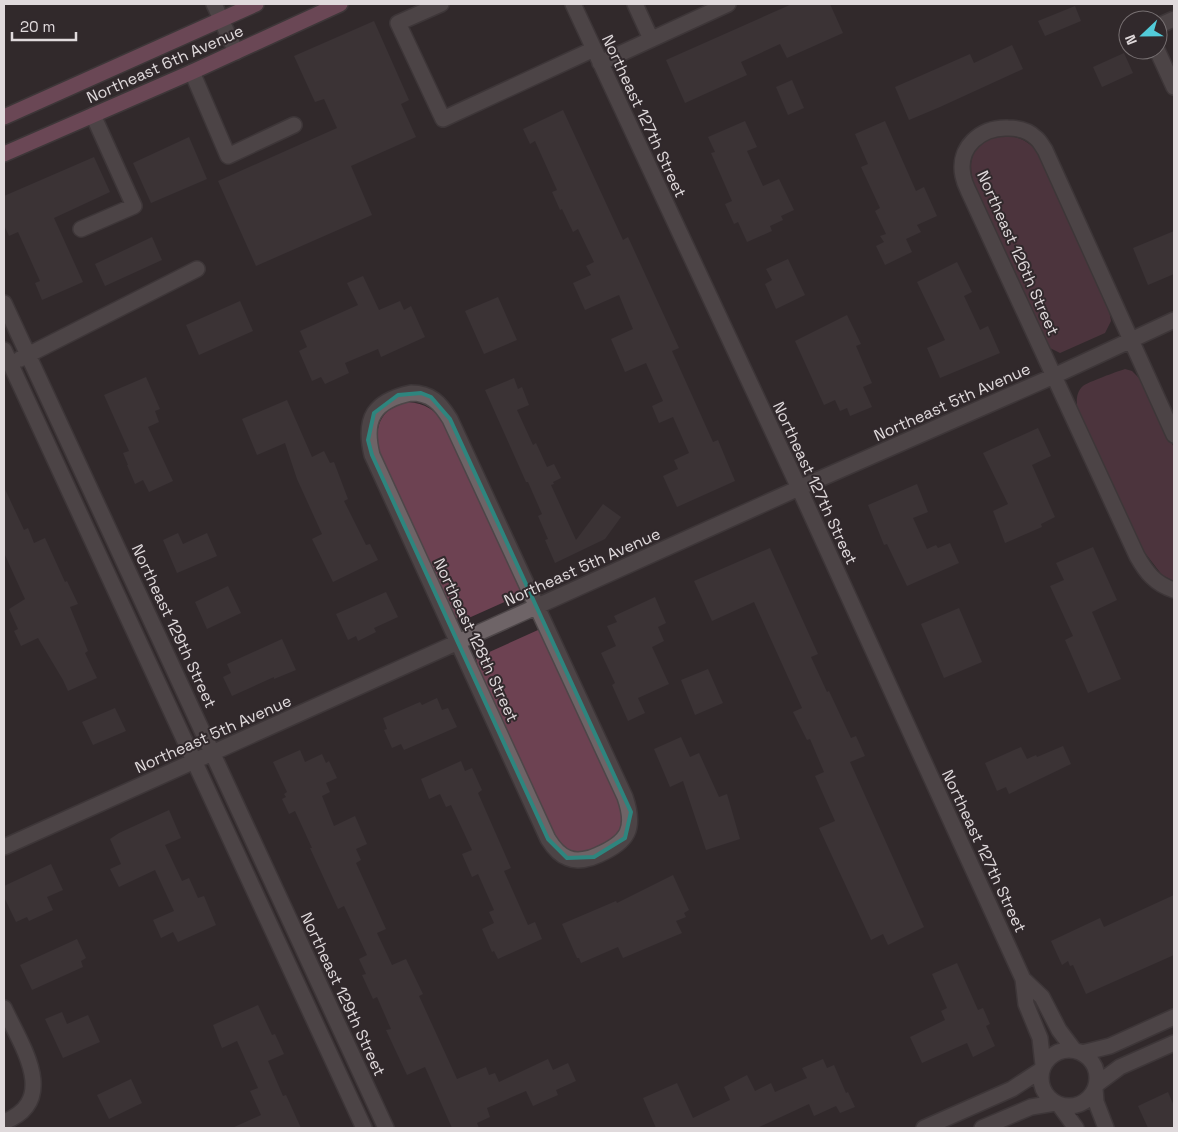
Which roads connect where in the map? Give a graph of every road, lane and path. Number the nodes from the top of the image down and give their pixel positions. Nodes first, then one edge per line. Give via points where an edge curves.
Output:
1 (214, 4) edge
2 (256, 4) edge
3 (340, 4) edge
4 (441, 4) edge
5 (573, 4) edge
6 (635, 4) edge
7 (728, 4) edge
8 (698, 10) edge
9 (221, 20) junction
10 (651, 39) junction
11 (236, 52) junction
12 (597, 56) junction
13 (1162, 60) edge
14 (192, 72) junction
15 (1174, 87) edge
16 (93, 115) junction
17 (4, 117) edge
18 (294, 125) dead end
19 (4, 154) edge
20 (81, 230) dead end
21 (197, 269) dead end
22 (4, 303) edge
23 (1174, 320) edge
24 (1131, 341) junction
25 (29, 355) junction
26 (7, 356) edge
27 (1054, 376) junction
28 (1174, 435) edge
29 (798, 488) junction
30 (1174, 590) edge
31 (536, 607) junction
32 (458, 643) junction
33 (213, 753) junction
34 (194, 762) junction
35 (4, 847) edge
36 (1023, 979) junction
37 (4, 1008) edge
38 (1174, 1017) edge
39 (1174, 1043) edge
40 (1078, 1052) junction
41 (1042, 1068) junction
42 (1096, 1086) junction
43 (1058, 1104) junction
44 (4, 1122) edge
45 (364, 1128) edge
46 (386, 1128) edge
47 (924, 1128) edge
48 (982, 1128) edge
49 (1076, 1128) edge
50 (1106, 1128) edge

1 - 9 street
2 - 9 main road, Northeast 6th Avenue
3 - 11 main road, Northeast 6th Avenue
4 - 12 street via 398,23 443,119
5 - 12 street, Northeast 127th Street
6 - 10 street
7 - 8 street
8 - 10 street
9 - 11 street
9 - 17 main road, Northeast 6th Avenue
10 - 12 street
11 - 14 main road, Northeast 6th Avenue
12 - 29 street, Northeast 127th Street
13 - 15 street
14 - 16 main road, Northeast 6th Avenue
14 - 18 street via 228,156
16 - 19 main road, Northeast 6th Avenue
16 - 20 street via 134,206
21 - 25 street
22 - 25 street, Northeast 129th Street
23 - 24 street, Northeast 5th Avenue
24 - 27 street, Northeast 5th Avenue
24 - 27 street, Northeast 126th Street via 1045,150 1036,137 1024,130 998,128 984,132 966,150 962,162 963,176
24 - 28 street, Northeast 126th Street
25 - 26 street
25 - 33 street, Northeast 129th Street
26 - 34 street
27 - 29 street, Northeast 5th Avenue
27 - 30 street, Northeast 126th Street via 1137,556 1155,581
29 - 31 street, Northeast 5th Avenue
29 - 36 street, Northeast 127th Street
31 - 32 street, Northeast 5th Avenue
31 - 32 street, Northeast 128th Street via 442,406 421,393 398,395 384,402 374,413 368,440
31 - 32 street, Northeast 128th Street via 630,812 625,838 614,848 580,860 567,858 556,851 548,840
32 - 33 street, Northeast 5th Avenue
33 - 34 street, Northeast 5th Avenue
33 - 46 street, Northeast 129th Street
34 - 35 street, Northeast 5th Avenue
34 - 45 street
36 - 40 street, Northeast 127th Street via 1042,997 1059,1030
36 - 41 street, Northeast 127th Street via 1026,1004 1040,1038
37 - 44 street via 29,1062 34,1084 27,1106 20,1114
38 - 40 street via 1110,1046
39 - 42 street via 1120,1067
40 - 41 street via 1056,1052
40 - 42 street via 1093,1063
41 - 43 street via 1041,1086 1049,1099
41 - 47 street via 1012,1089
42 - 43 street via 1091,1096 1077,1106
42 - 50 street via 1096,1102
43 - 48 street via 1026,1109
43 - 49 street

